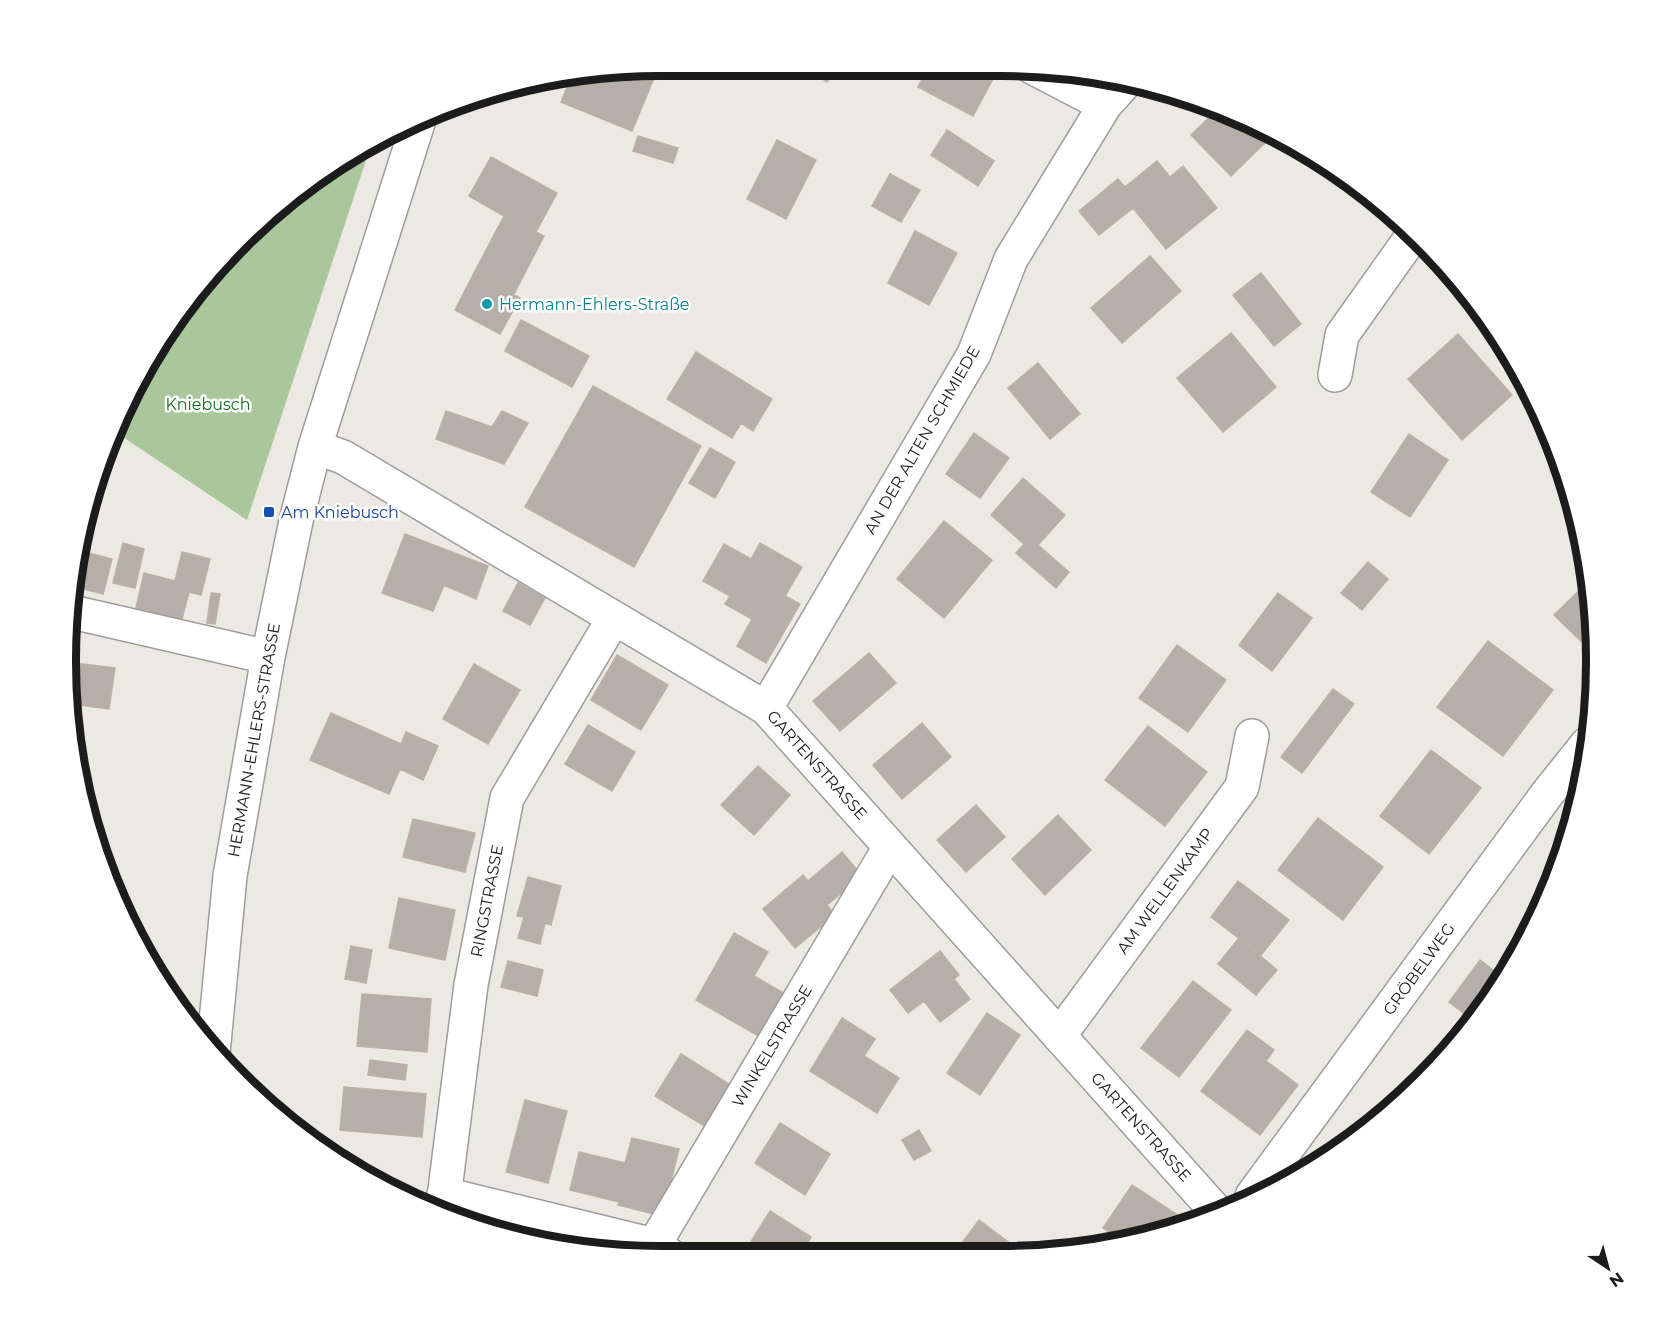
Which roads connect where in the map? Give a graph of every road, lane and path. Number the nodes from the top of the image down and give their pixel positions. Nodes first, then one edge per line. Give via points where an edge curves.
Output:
1 (1078, 82) edge
2 (1114, 94) edge
3 (416, 131) edge
4 (1408, 242) edge
5 (1335, 375) dead end
6 (315, 447) junction
7 (79, 614) edge
8 (614, 618) junction
9 (268, 657) junction
10 (766, 708) junction
11 (1252, 736) dead end
12 (1577, 757) edge
13 (890, 847) junction
14 (1059, 1036) junction
15 (215, 1037) edge
16 (1260, 1185) edge
17 (443, 1204) edge
18 (449, 1205) edge
19 (1211, 1206) edge
20 (637, 1245) edge
21 (664, 1246) edge

1 - 2 street, AN DER ALTEN SCHMIEDE
2 - 10 street, AN DER ALTEN SCHMIEDE via 1011,259 974,354
3 - 6 street, HERMANN-EHLERS-STRASSE
4 - 5 street via 1342,335
6 - 8 street, GARTENSTRASSE via 343,457
6 - 9 street, HERMANN-EHLERS-STRASSE
7 - 9 street
8 - 10 street, GARTENSTRASSE
8 - 17 street, RINGSTRASSE via 507,798 471,985
9 - 15 street, HERMANN-EHLERS-STRASSE via 230,876
10 - 13 street, GARTENSTRASSE
11 - 14 street, AM WELLENKAMP via 1242,787
12 - 16 street, GRÖBELWEG
13 - 14 street, GARTENSTRASSE
13 - 21 street, WINKELSTRASSE
14 - 19 street, GARTENSTRASSE
18 - 20 street

